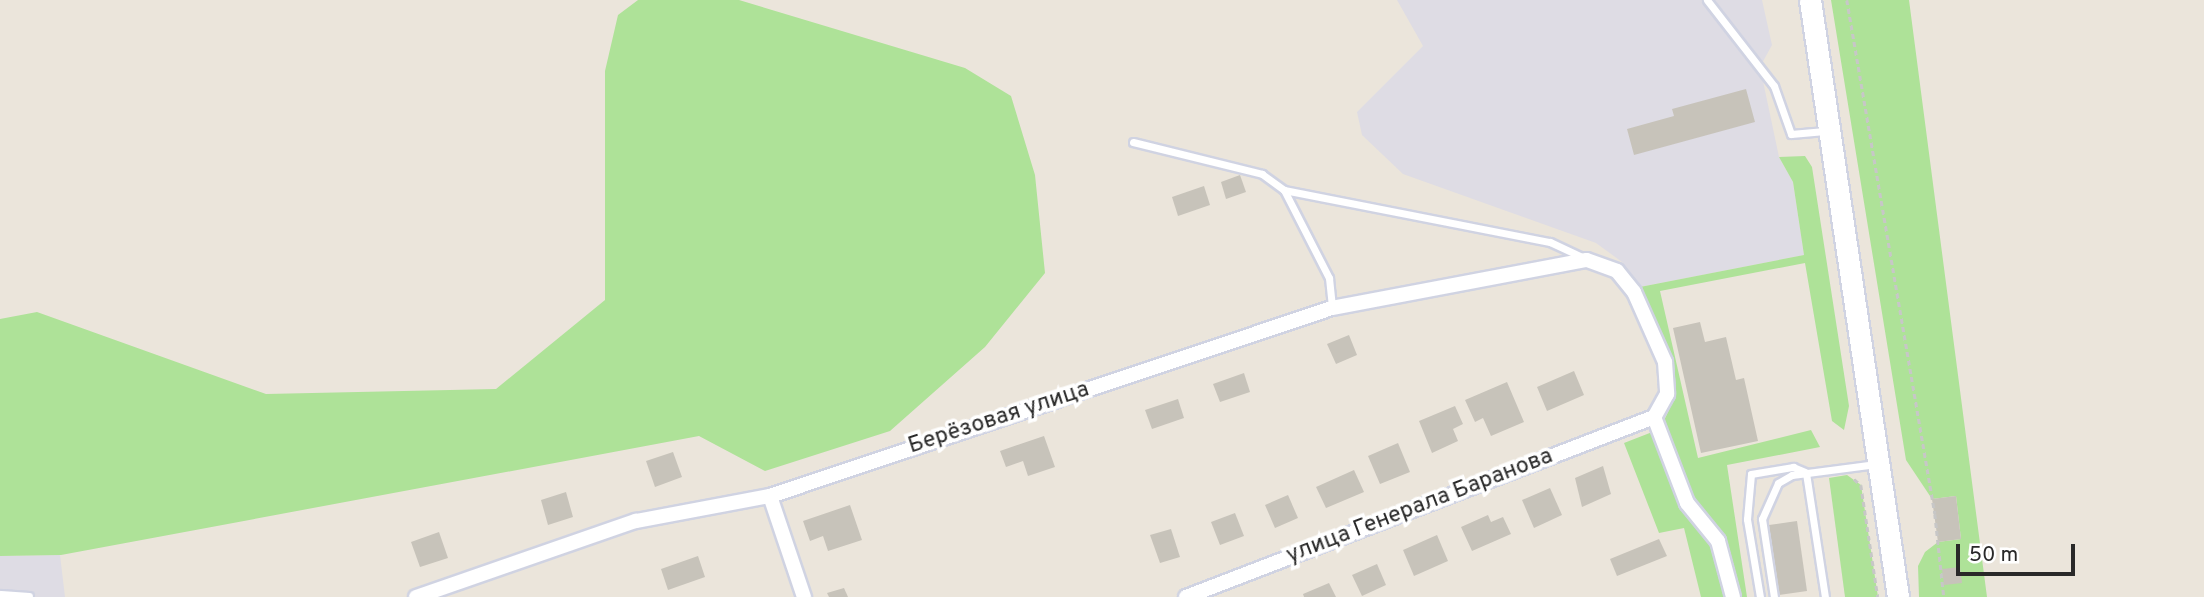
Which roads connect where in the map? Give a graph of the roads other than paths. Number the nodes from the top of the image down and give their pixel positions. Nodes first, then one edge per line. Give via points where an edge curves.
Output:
1 (1707, 0) edge
2 (1810, 0) edge
3 (1830, 131) junction
4 (1133, 142) dead end
5 (1284, 190) junction
6 (1587, 260) junction
7 (1332, 308) junction
8 (1654, 417) junction
9 (1880, 463) junction
10 (1806, 473) junction
11 (770, 496) junction
12 (0, 594) edge
13 (29, 596) edge
14 (416, 597) edge
15 (804, 597) edge
16 (1186, 597) edge
17 (1733, 597) edge
18 (1760, 597) edge
19 (1774, 597) edge
20 (1825, 597) edge
21 (1898, 597) edge

1 - 3 lane via 1774,86 1791,134
2 - 3 main road
3 - 9 main road
4 - 5 lane via 1262,174
5 - 6 lane via 1550,242
5 - 7 lane via 1329,278
6 - 7 street, Берёзовая улица
6 - 8 street via 1617,271 1634,292 1665,362 1667,394
7 - 11 street, Берёзовая улица
8 - 16 street, улица Генерала Баранова
8 - 17 street via 1687,503 1718,541
9 - 10 lane
9 - 21 main road
10 - 18 lane via 1793,467 1751,474 1748,519
10 - 19 lane via 1777,483 1766,499 1762,519
10 - 20 lane
11 - 14 street, Берёзовая улица via 636,521
11 - 15 street
12 - 13 lane

